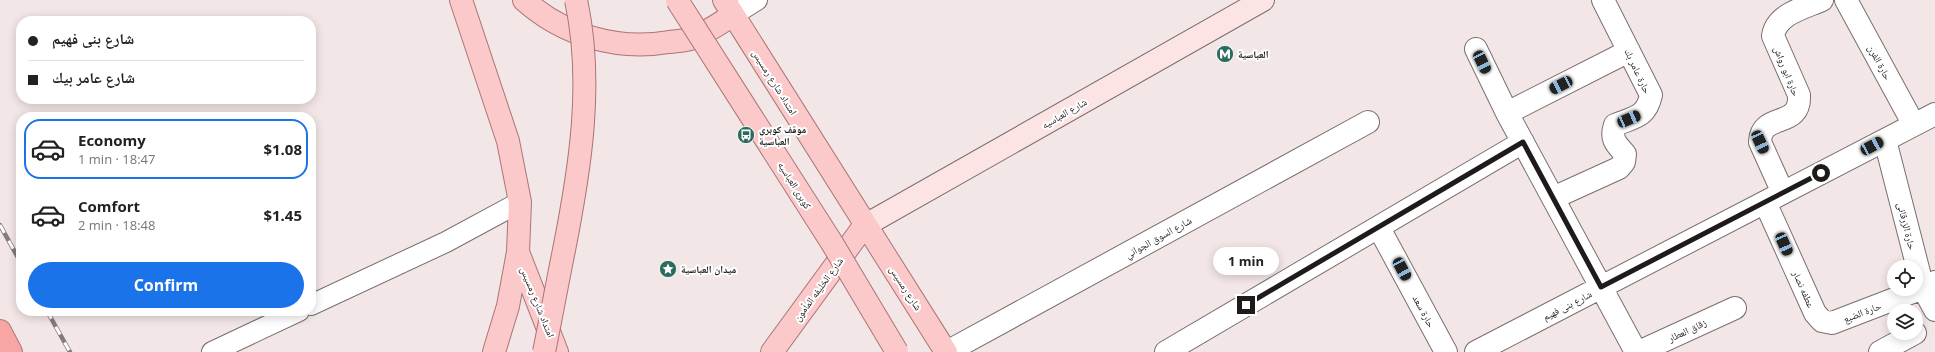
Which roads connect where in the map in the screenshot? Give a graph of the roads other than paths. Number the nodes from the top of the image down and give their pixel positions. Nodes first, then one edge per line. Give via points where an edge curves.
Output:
1 (461, 0) edge
2 (524, 0) edge
3 (576, 0) edge
4 (677, 0) edge
5 (757, 0) edge
6 (1263, 0) edge
7 (1603, 0) edge
8 (1822, 0) edge
9 (1846, 0) edge
10 (728, 7) edge
11 (1476, 49) dead end
12 (1629, 50) junction
13 (1507, 113) junction
14 (1935, 114) edge
15 (1368, 122) dead end
16 (1914, 125) junction
17 (1885, 140) junction
18 (1523, 142) junction
19 (1553, 198) junction
20 (1774, 198) junction
21 (520, 202) junction
22 (864, 226) junction
23 (1380, 228) junction
24 (518, 252) junction
25 (1929, 285) edge
26 (1601, 287) junction
27 (316, 303) edge
28 (1735, 308) dead end
29 (1935, 310) edge
30 (288, 316) edge
31 (1935, 322) edge
32 (1832, 323) joint
33 (1923, 329) edge
34 (0, 330) edge
35 (1903, 340) edge
36 (11, 352) edge
37 (212, 352) edge
38 (494, 352) edge
39 (544, 352) edge
40 (558, 352) edge
41 (772, 352) edge
42 (897, 352) edge
43 (946, 352) edge
44 (1166, 352) edge
45 (1446, 352) edge
46 (1476, 352) edge
47 (1638, 352) edge
48 (1880, 352) edge

1 - 21 main road, امتداد شارع رمسيس via 508,142
2 - 10 main road via 537,12 573,32 611,43 651,45 690,39
3 - 39 main road, bridge via 583,52 581,149 574,201
4 - 42 main road, كوبرى العباسيه, bridge via 832,243
5 - 10 lane
6 - 22 main road, شارع العباسيه
7 - 12 street, حارة عامر بك
8 - 20 street, حارة ابو رواش via 1780,20 1774,28 1773,36 1799,95 1795,113 1766,127 1760,133
9 - 16 street, حارة الفرن
10 - 22 main road, امتداد شارع رمسيس
11 - 13 street
12 - 13 street
12 - 19 street, حارة عامر بك via 1651,95 1649,105 1643,114 1615,125 1612,132 1613,140 1625,154 1624,162 1619,168
13 - 18 street
14 - 16 street, شارع بنى فهيم
15 - 43 street, شارع السوق الجواني
16 - 17 street, شارع بنى فهيم
17 - 20 street, شارع بنى فهيم
17 - 25 street, حارة الزرقانى
18 - 19 street
18 - 23 street
19 - 26 street
20 - 26 street, شارع بنى فهيم
20 - 32 street, عطفه نصار via 1815,313 1822,321
21 - 24 main road, امتداد شارع رمسيس
21 - 27 lane via 446,242
22 - 41 main road, شارع الخليفه المأمون
22 - 43 main road, شارع رمسيس via 912,296
23 - 44 street
23 - 45 street, حارة سعد
24 - 38 main road, امتداد شارع رمسيس via 508,306
24 - 40 main road, امتداد شارع رمسيس
25 - 29 street, حارة الزرقانى
25 - 32 street, حارة الضبع
26 - 46 street, شارع بنى فهيم
26 - 47 street
28 - 47 street, زقاق العطار
30 - 37 lane
31 - 33 street
34 - 36 highway
35 - 48 street

